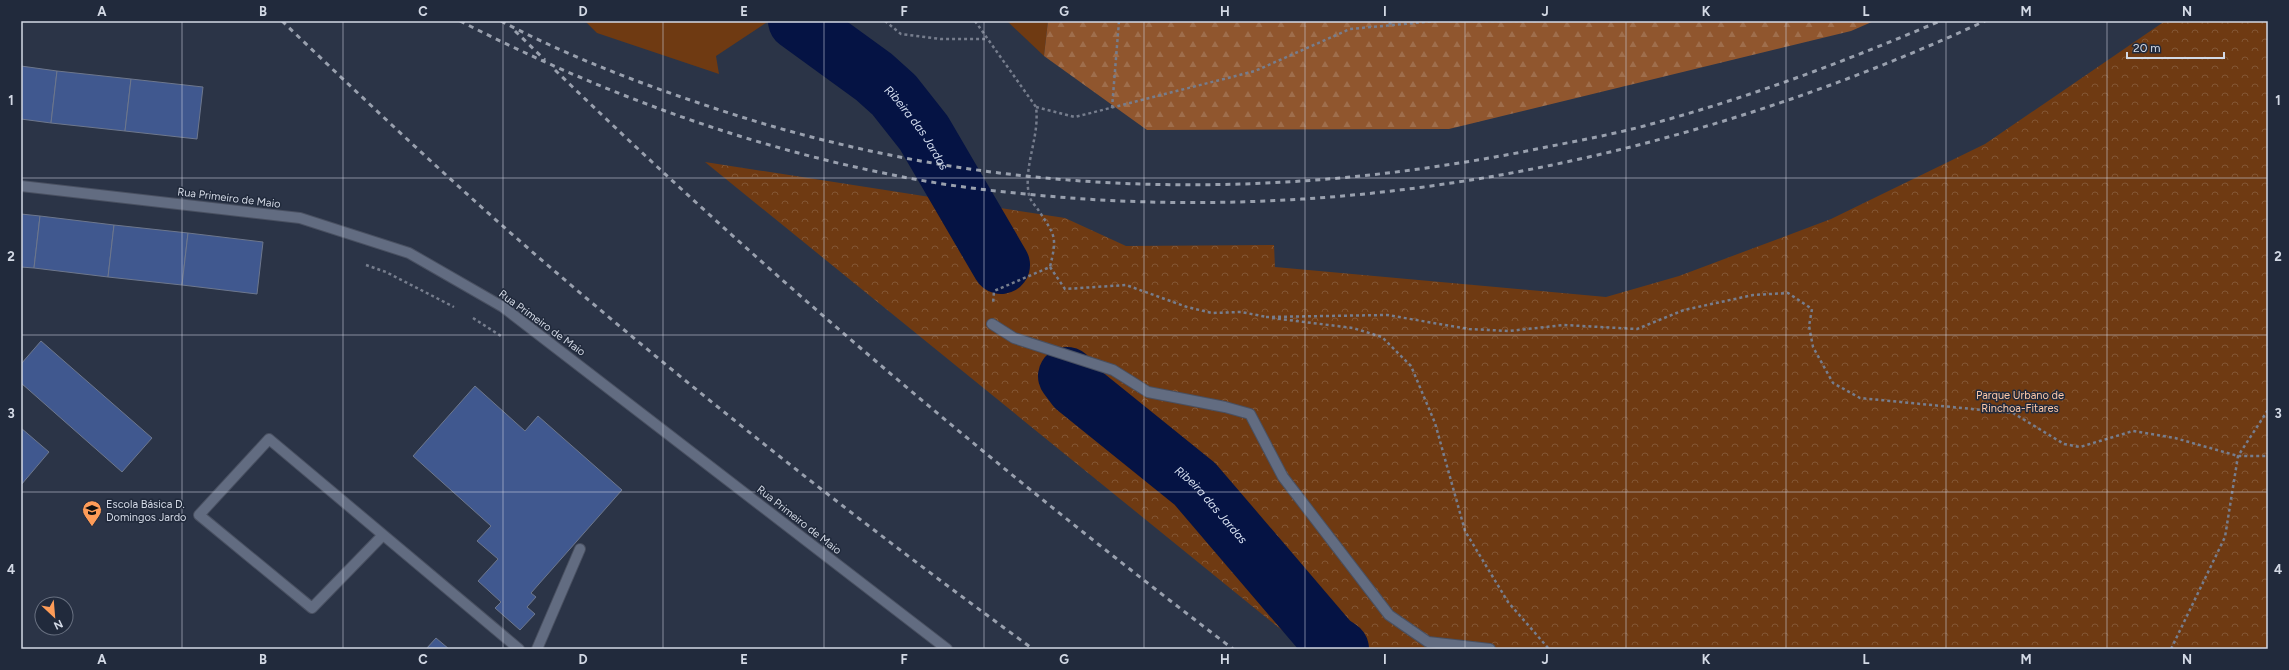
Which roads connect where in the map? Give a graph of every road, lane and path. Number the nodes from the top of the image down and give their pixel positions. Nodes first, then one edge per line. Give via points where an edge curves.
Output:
1 (885, 21) edge
2 (975, 21) edge
3 (1118, 21) edge
4 (1383, 21) edge
5 (1436, 21) edge
6 (1448, 21) edge
7 (1537, 21) edge
8 (1393, 25) junction
9 (988, 39) junction
10 (1036, 108) junction
11 (1112, 108) junction
12 (21, 186) edge
13 (365, 264) dead end
14 (1050, 267) junction
15 (456, 308) dead end
16 (470, 316) dead end
17 (1266, 316) junction
18 (992, 324) joint
19 (508, 340) dead end
20 (2268, 410) edge
21 (2238, 456) junction
22 (2268, 456) edge
23 (384, 535) junction
24 (580, 550) dead end
25 (519, 649) edge
26 (537, 649) edge
27 (947, 649) edge
28 (1490, 649) edge
29 (1549, 649) edge
30 (2171, 649) edge

1 - 9 path via 901,34 941,39
2 - 9 path
3 - 11 path
4 - 8 path
5 - 8 path
6 - 7 path
8 - 11 path via 1350,28 1255,71
9 - 10 path
10 - 11 path via 1075,117
10 - 14 path via 1038,122 1028,176 1029,197 1051,228 1056,243
12 - 27 street, Rua Primeiro de Maio via 300,218 409,253 503,307
13 - 15 path
14 - 17 path via 1066,289 1126,285 1187,308 1212,313 1241,312
14 - 18 path via 994,292
16 - 19 path
17 - 21 path via 1388,315 1469,329 1509,331 1564,325 1637,329 1684,310 1753,295 1788,293 1812,309 1809,326 1813,347 1833,383 1860,398 2013,413 2064,444 2080,447 2133,431 2175,438
17 - 29 path via 1353,328 1382,337 1411,366 1435,423 1465,531 1508,602
18 - 28 street via 1014,338 1113,370 1148,392 1250,414 1283,477 1389,615 1428,642
20 - 21 path
21 - 22 path
21 - 30 path via 2225,537
23 - 23 street via 269,439 199,515 312,608
23 - 25 street
24 - 26 street

